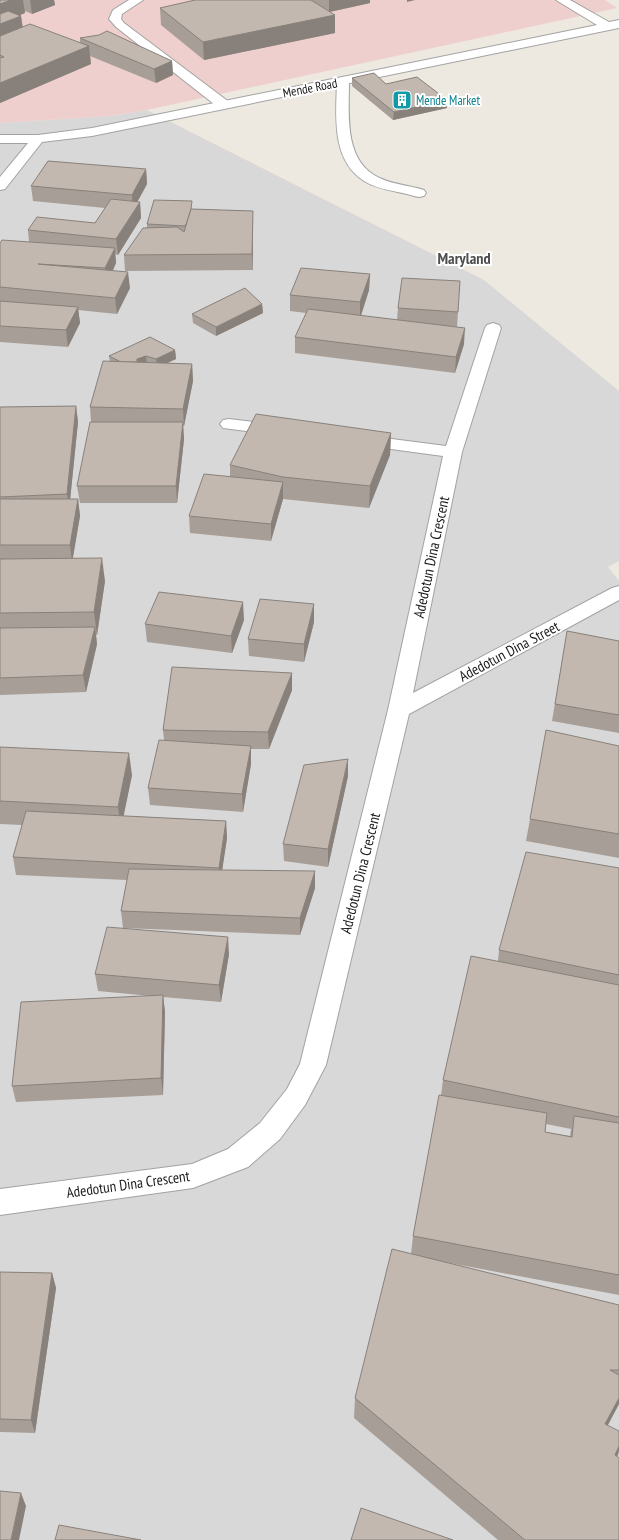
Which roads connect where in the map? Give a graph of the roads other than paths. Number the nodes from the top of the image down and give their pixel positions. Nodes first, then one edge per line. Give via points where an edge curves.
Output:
1 (136, 0) edge
2 (562, 0) edge
3 (613, 25) edge
4 (343, 82) junction
5 (224, 105) junction
6 (0, 139) edge
7 (38, 139) junction
8 (0, 186) edge
9 (419, 193) dead end
10 (492, 328) dead end
11 (229, 424) dead end
12 (299, 433) edge
13 (345, 438) edge
14 (453, 452) junction
15 (619, 592) edge
16 (399, 710) junction
17 (0, 1202) edge

1 - 5 street via 117,12 115,19 120,25
2 - 3 street
3 - 4 street, Mende Road
4 - 5 street, Mende Road
4 - 9 street via 343,132 352,161 369,178
5 - 7 street, Mende Road via 92,132
6 - 7 street, Mende Road
7 - 8 street
10 - 14 street, Adedotun Dina Crescent
11 - 12 street
13 - 14 street
14 - 16 street, Adedotun Dina Crescent
15 - 16 street, Adedotun Dina Street
16 - 17 street, Adedotun Dina Crescent via 313,1065 296,1097 270,1131 238,1158 193,1176

